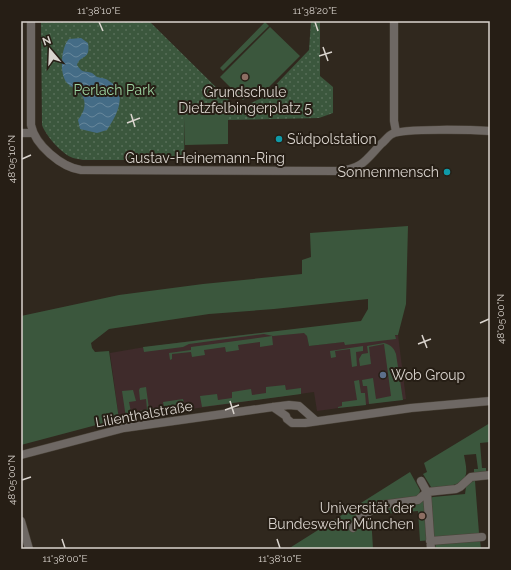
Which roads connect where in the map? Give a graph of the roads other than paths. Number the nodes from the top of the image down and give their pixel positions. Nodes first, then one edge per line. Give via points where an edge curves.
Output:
1 (31, 21) edge
2 (394, 21) edge
3 (490, 131) edge
4 (396, 132) junction
5 (21, 133) edge
6 (32, 133) junction
7 (490, 401) edge
8 (293, 405) junction
9 (273, 407) junction
10 (304, 412) junction
11 (286, 416) junction
12 (316, 421) junction
13 (299, 422) junction
14 (21, 455) edge
15 (490, 475) edge
16 (421, 481) dead end
17 (427, 492) junction
18 (21, 521) edge
19 (353, 528) dead end
20 (482, 537) dead end
21 (431, 545) edge
22 (29, 549) edge

1 - 6 street
2 - 4 street
3 - 4 street
4 - 6 street, Gustav-Heinemann-Ring via 361,165 352,169 299,172 81,170 66,167 58,161
5 - 6 street
7 - 12 street via 411,408
8 - 9 street, Lilienthalstraße
8 - 10 street via 301,407
8 - 11 street via 288,409
9 - 11 street
9 - 14 street, Lilienthalstraße via 124,428
10 - 12 street
10 - 13 street
11 - 13 street via 292,423
12 - 13 street
15 - 17 street via 471,477 456,489
16 - 17 street
17 - 19 street via 418,500 380,505 359,518
17 - 21 street
18 - 22 street
20 - 21 street

